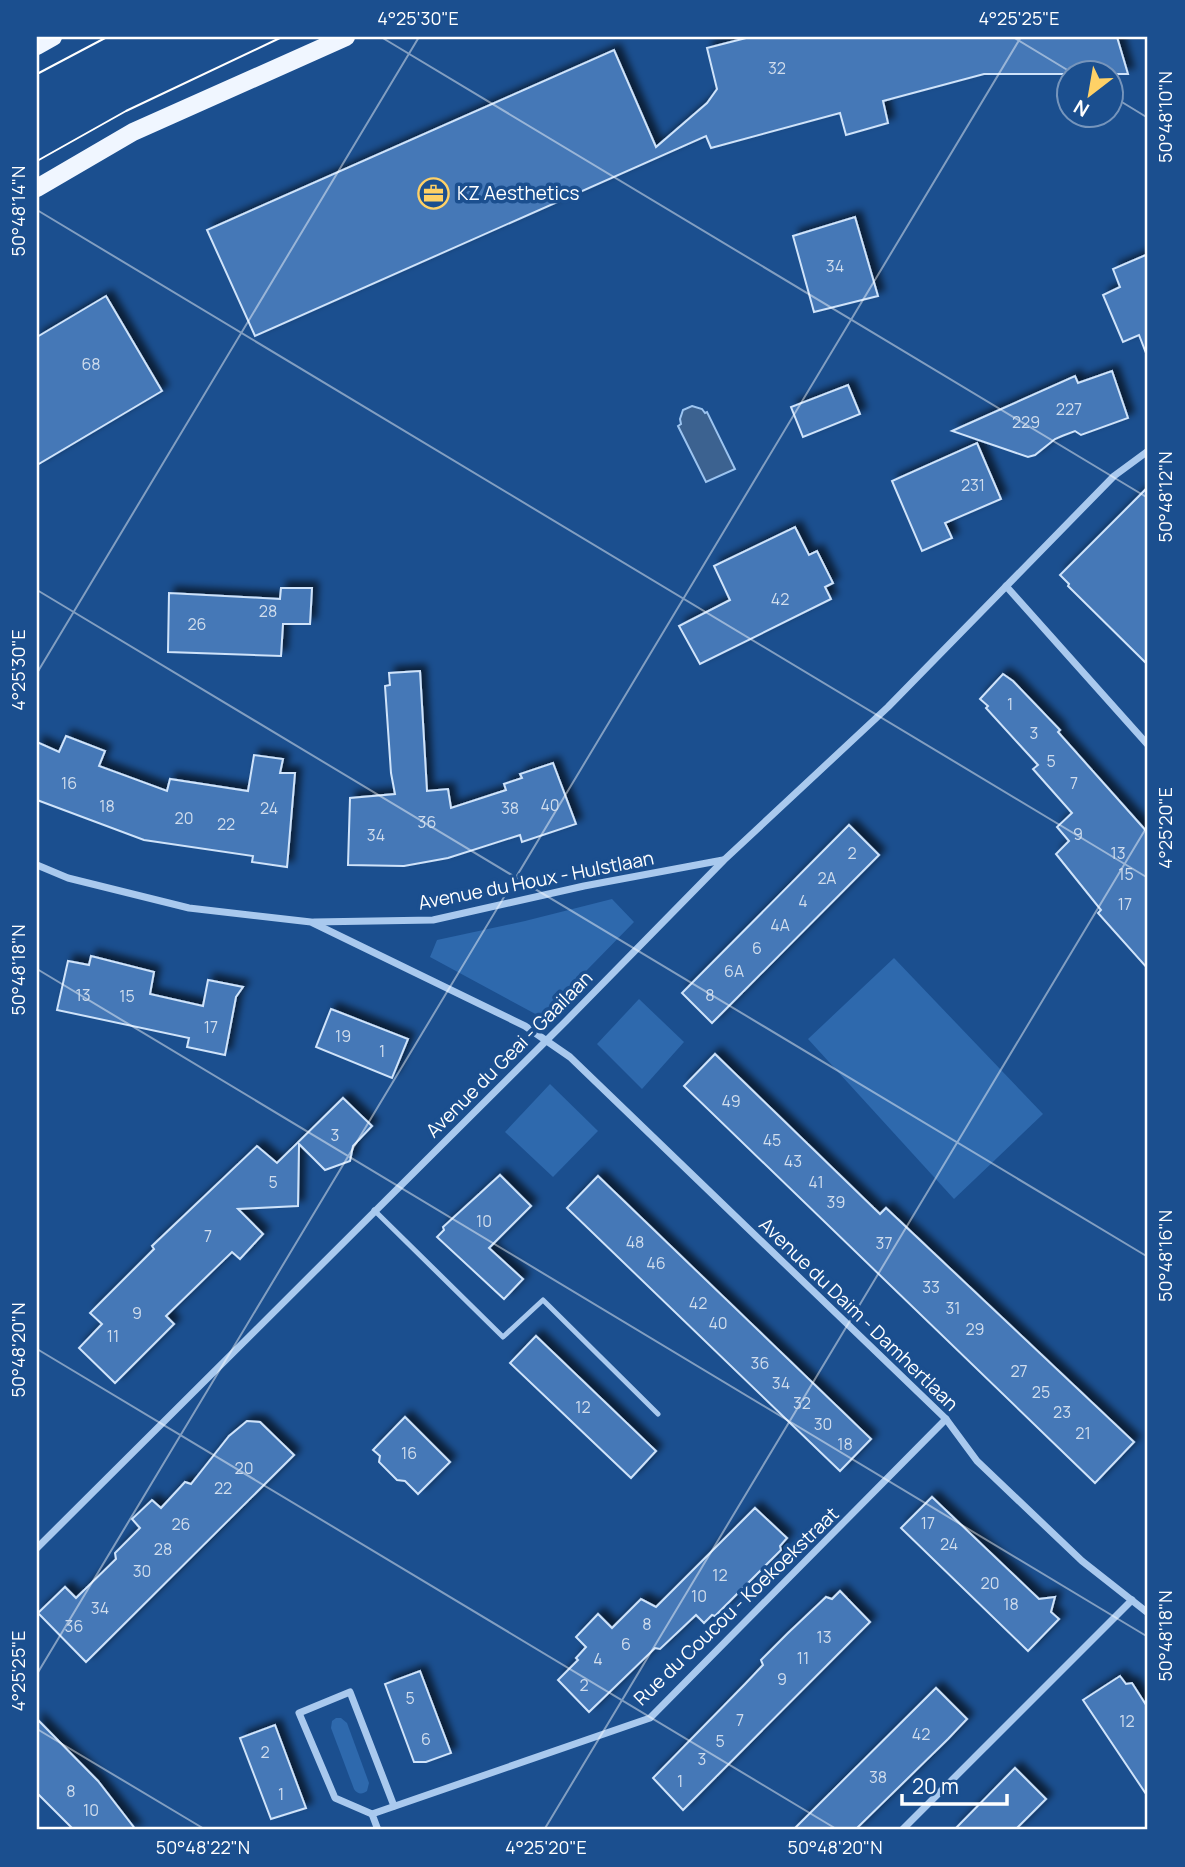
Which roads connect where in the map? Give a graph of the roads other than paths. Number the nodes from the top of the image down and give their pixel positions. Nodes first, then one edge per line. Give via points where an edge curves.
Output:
1 (53, 37) edge
2 (346, 37) edge
3 (37, 46) edge
4 (37, 188) edge
5 (1148, 451) edge
6 (1006, 586) junction
7 (1148, 745) edge
8 (724, 860) junction
9 (37, 865) edge
10 (311, 922) junction
11 (546, 1040) junction
12 (374, 1210) junction
13 (658, 1414) dead end
14 (946, 1419) junction
15 (37, 1548) edge
16 (1132, 1600) junction
17 (1148, 1613) edge
18 (394, 1806) junction
19 (372, 1814) junction
20 (378, 1830) edge
21 (902, 1830) edge

1 - 3 main road
2 - 4 main road via 134,132
5 - 6 street, Avenue du Geai - Gaailaan via 1114,476
6 - 7 street
6 - 8 street, Avenue du Geai - Gaailaan via 888,707
8 - 10 street, Avenue du Houx - Hulstlaan via 433,920
8 - 11 street, Avenue du Geai - Gaailaan
9 - 10 street, Avenue du Houx - Hulstlaan via 68,878 189,908
10 - 11 street, Avenue du Houx - Hulstlaan
11 - 12 street, Avenue du Geai - Gaailaan
11 - 14 street, Avenue du Daim - Damhertlaan via 570,1057
12 - 13 lane via 503,1337 543,1300
12 - 15 street, Avenue du Geai - Gaailaan
14 - 16 street, Avenue du Daim - Damhertlaan via 977,1461 1082,1561
14 - 18 street, Rue du Coucou - Koekoekstraat via 650,1718
16 - 17 street, Avenue du Daim - Damhertlaan
16 - 21 street
18 - 19 street, Rue du Coucou - Koekoekstraat
18 - 19 street via 350,1692 299,1713 335,1798
19 - 20 street

